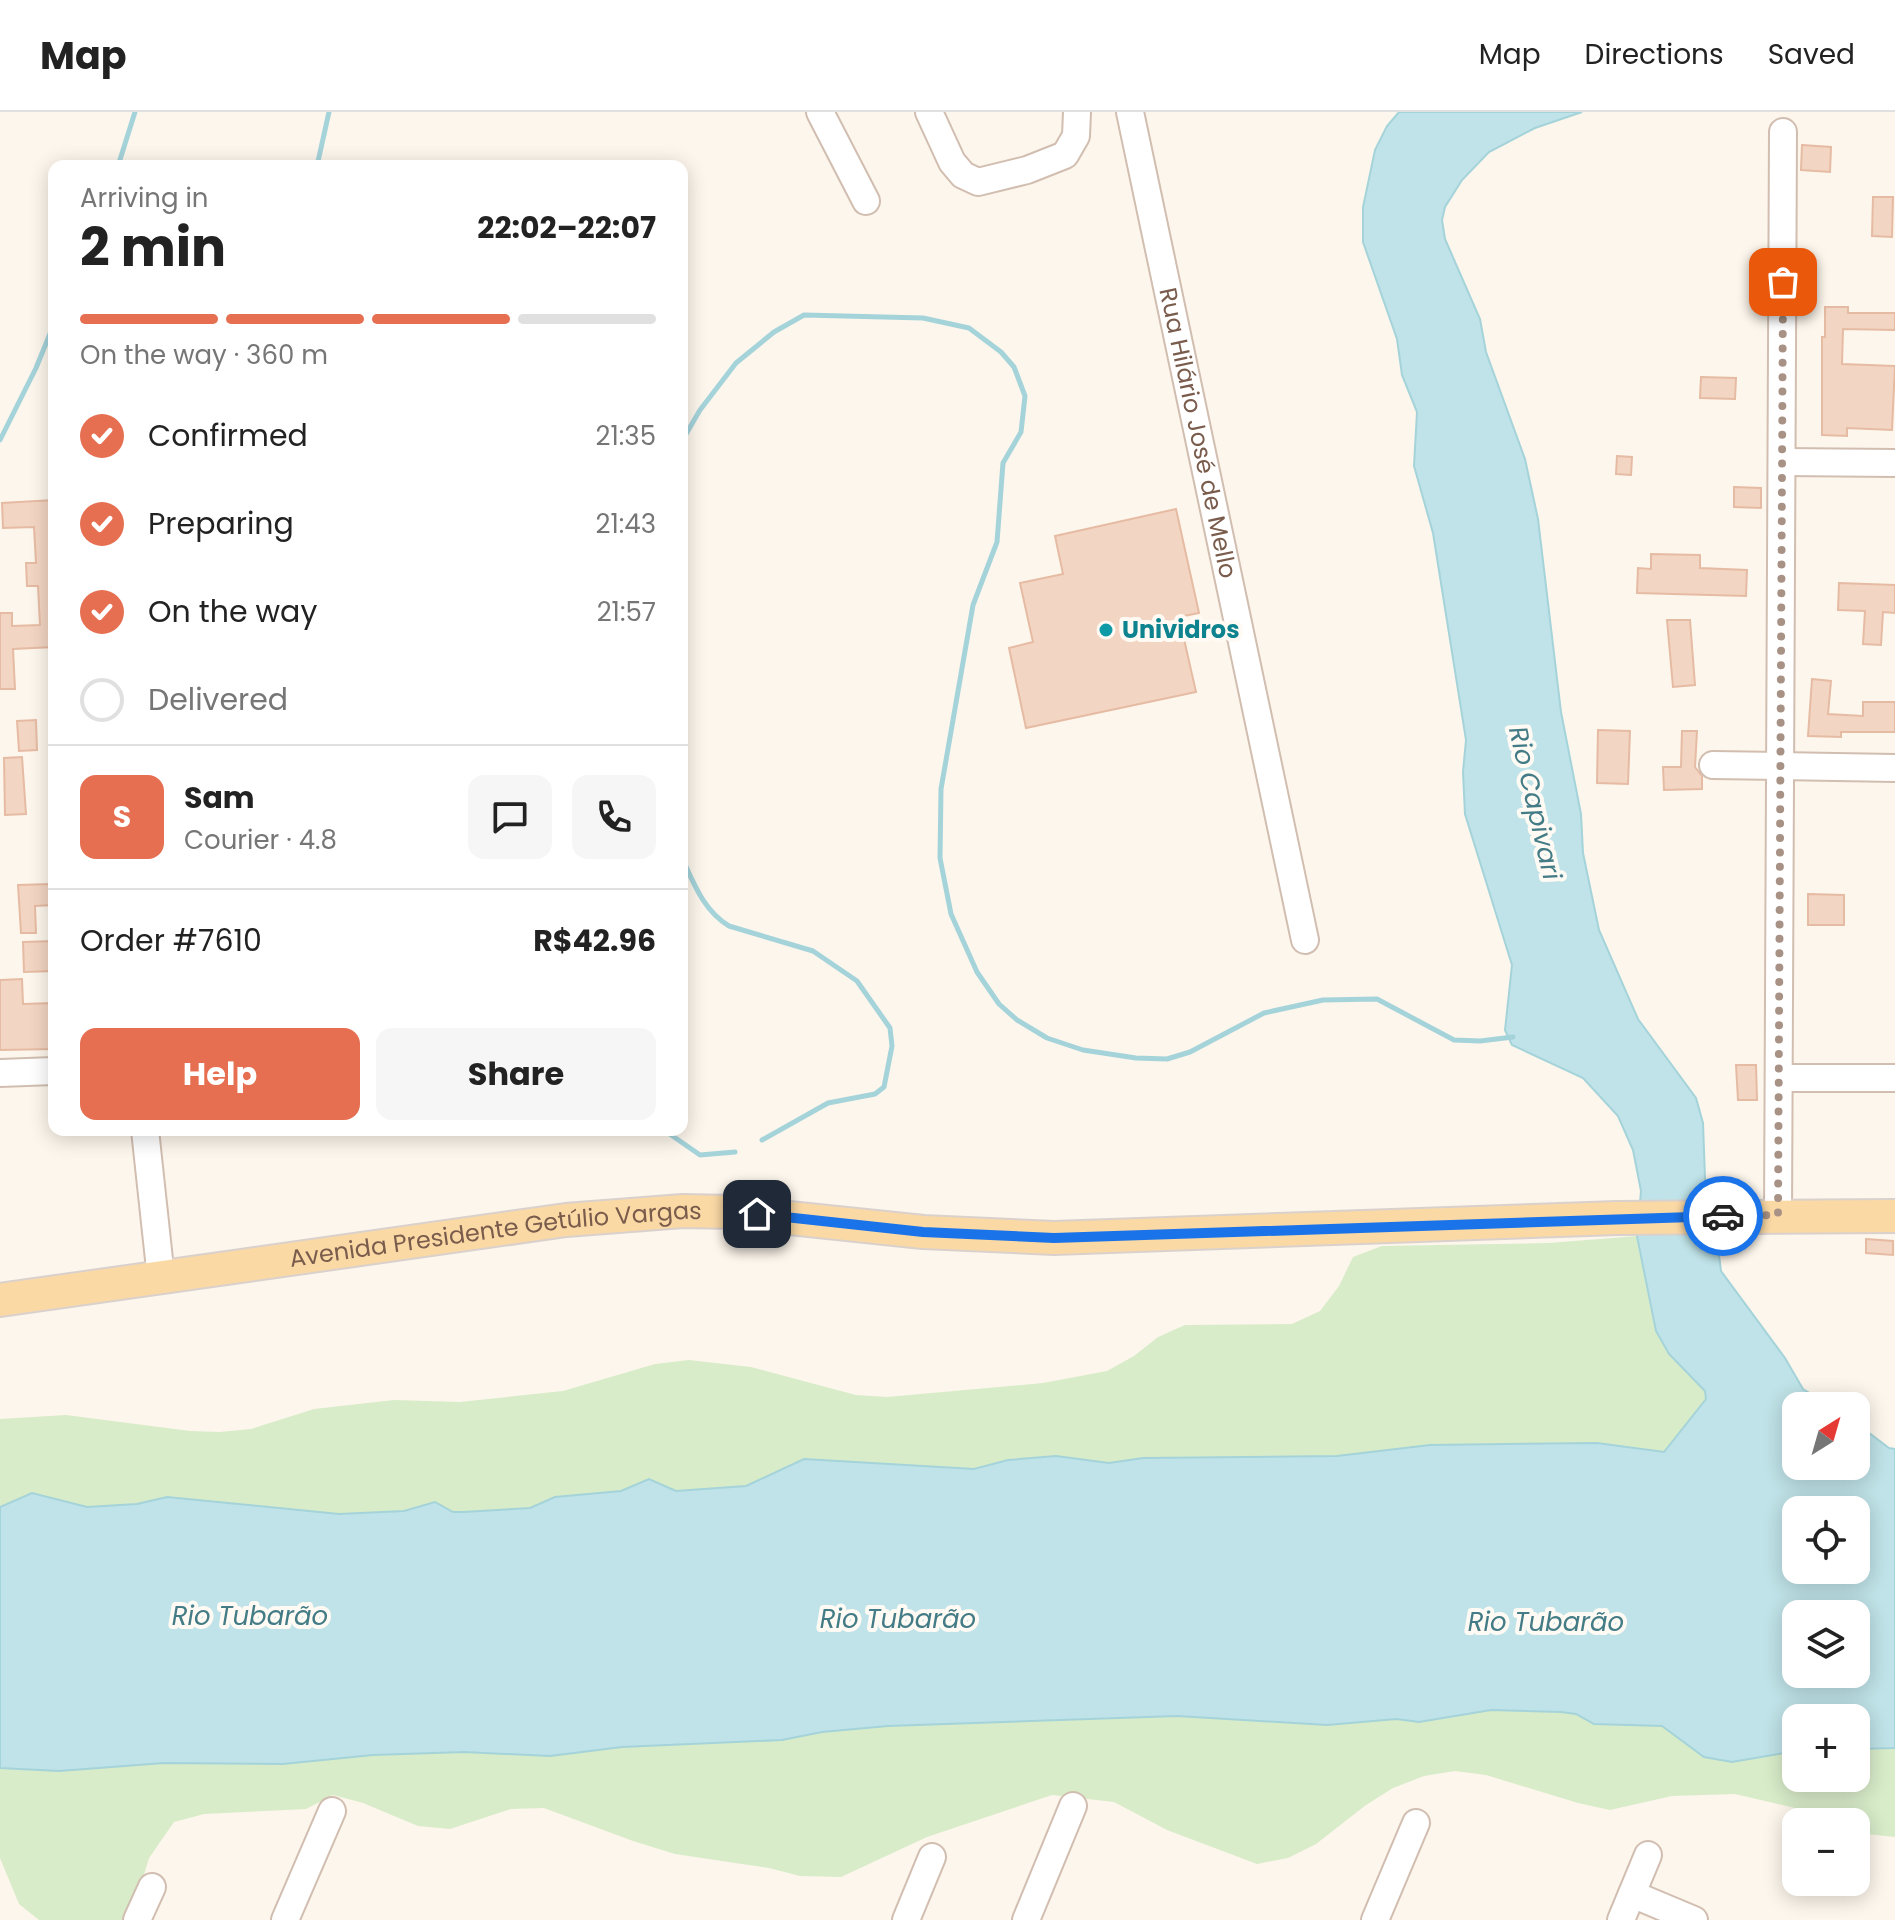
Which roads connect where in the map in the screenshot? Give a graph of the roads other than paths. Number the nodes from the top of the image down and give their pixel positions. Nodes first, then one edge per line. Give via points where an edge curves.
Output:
1 (820, 112) edge
2 (929, 112) edge
3 (1077, 112) edge
4 (1130, 112) edge
5 (1783, 132) dead end
6 (866, 201) dead end
7 (1782, 462) junction
8 (1895, 463) edge
9 (1713, 765) dead end
10 (1780, 766) junction
11 (1895, 768) edge
12 (1305, 940) dead end
13 (48, 1071) edge
14 (0, 1073) edge
15 (1779, 1078) junction
16 (1895, 1078) edge
17 (146, 1136) edge
18 (1778, 1215) junction
19 (1895, 1216) edge
20 (161, 1278) junction
21 (0, 1300) edge
22 (1073, 1806) dead end
23 (332, 1811) dead end
24 (1416, 1823) dead end
25 (1648, 1855) dead end
26 (932, 1857) dead end
27 (152, 1887) dead end
28 (1632, 1894) junction
29 (137, 1920) edge
30 (285, 1920) edge
31 (906, 1920) edge
32 (1026, 1920) edge
33 (1375, 1920) edge
34 (1621, 1920) edge
35 (1694, 1920) edge

1 - 6 street
2 - 3 street via 952,162 978,182 1065,155 1076,136
4 - 12 street, Rua Hilário José de Mello
5 - 7 street
7 - 8 street
7 - 10 street
9 - 10 street
10 - 11 street
10 - 15 street
13 - 14 street
15 - 16 street
15 - 18 street
17 - 20 street
18 - 19 main road, Avenida Presidente Getúlio Vargas
18 - 20 main road, Avenida Presidente Getúlio Vargas via 1054,1238 683,1211 566,1220
20 - 21 main road, Avenida Presidente Getúlio Vargas
22 - 32 street
23 - 30 street
24 - 33 street
25 - 28 street
26 - 31 street
27 - 29 street
28 - 34 street
28 - 35 street

